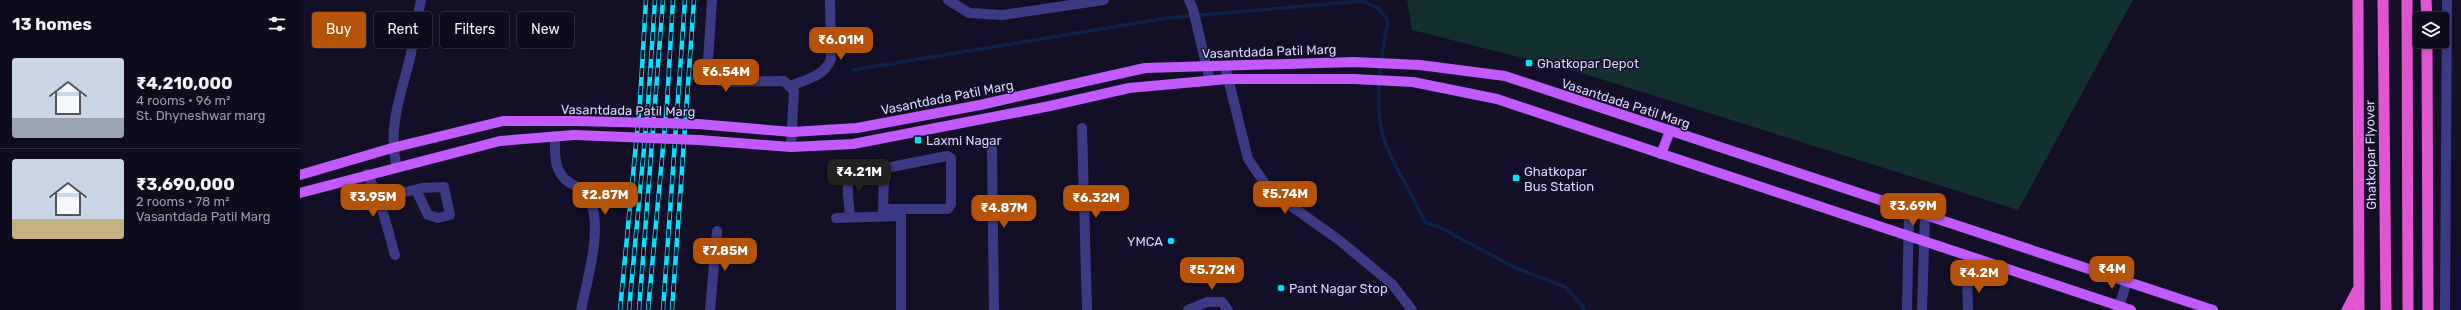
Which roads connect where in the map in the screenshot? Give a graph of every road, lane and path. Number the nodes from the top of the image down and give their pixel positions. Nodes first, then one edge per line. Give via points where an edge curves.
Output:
1 (420, 0) edge
2 (712, 0) edge
3 (830, 0) edge
4 (948, 0) edge
5 (1104, 0) edge
6 (1191, 0) edge
7 (2358, 0) edge
8 (2383, 0) edge
9 (2407, 0) edge
10 (2426, 0) edge
11 (2447, 0) edge
12 (1050, 4) edge
13 (2427, 12) edge
14 (2427, 48) edge
15 (1206, 66) junction
16 (1225, 66) junction
17 (1228, 79) junction
18 (1210, 81) junction
19 (790, 86) junction
20 (923, 116) junction
21 (589, 121) junction
22 (1082, 128) dead end
23 (926, 130) junction
24 (1670, 131) junction
25 (792, 132) junction
26 (555, 136) junction
27 (588, 136) junction
28 (791, 147) junction
29 (392, 148) junction
30 (992, 149) dead end
31 (1661, 154) junction
32 (856, 164) dead end
33 (336, 165) junction
34 (397, 167) junction
35 (367, 174) junction
36 (300, 175) edge
37 (339, 182) junction
38 (416, 190) dead end
39 (300, 193) edge
40 (379, 198) junction
41 (1909, 210) junction
42 (883, 212) junction
43 (901, 212) junction
44 (1925, 215) junction
45 (850, 217) junction
46 (836, 218) dead end
47 (717, 231) dead end
48 (1909, 236) junction
49 (1923, 241) junction
50 (395, 255) dead end
51 (1967, 279) dead end
52 (2127, 282) junction
53 (2359, 289) junction
54 (2118, 308) edge
55 (581, 310) edge
56 (710, 310) edge
57 (901, 310) edge
58 (994, 310) edge
59 (1088, 310) edge
60 (1188, 310) edge
61 (1228, 310) edge
62 (1412, 310) edge
63 (1907, 310) edge
64 (1922, 310) edge
65 (1968, 310) edge
66 (2131, 310) edge
67 (2213, 310) edge
68 (2347, 310) edge
69 (2359, 310) edge
70 (2386, 310) edge
71 (2408, 310) edge
72 (2428, 310) edge
73 (2445, 310) edge

1 - 29 street via 410,58 397,103
2 - 19 street via 708,62 714,77 722,82 784,81
3 - 19 street via 829,65 820,74
4 - 12 street via 969,13 1003,15
5 - 12 street
6 - 15 street
7 - 53 highway
8 - 70 highway, Ghatkopar Flyover
9 - 71 highway
10 - 13 highway
11 - 73 street
14 - 72 highway
15 - 16 main road, Vasantdada Patil Marg
15 - 18 street
15 - 20 main road, Vasantdada Patil Marg via 1145,68
16 - 17 street
16 - 24 main road, Vasantdada Patil Marg via 1354,62 1406,64 1505,76
17 - 18 main road, Vasantdada Patil Marg
17 - 31 main road, Vasantdada Patil Marg via 1354,79 1413,82 1497,99
17 - 62 street via 1248,159 1270,192 1339,240 1392,284
18 - 23 main road, Vasantdada Patil Marg via 1129,88
19 - 25 street via 794,91
20 - 23 main road
20 - 25 main road, Vasantdada Patil Marg via 857,128
21 - 25 main road, Vasantdada Patil Marg, bridge via 698,124
21 - 27 main road
21 - 29 main road, Vasantdada Patil Marg, bridge via 503,121
22 - 59 street
23 - 28 main road, Vasantdada Patil Marg via 854,144
24 - 31 main road
24 - 41 main road, Vasantdada Patil Marg
25 - 28 street
26 - 27 main road, Vasantdada Patil Marg, bridge
26 - 34 main road, Vasantdada Patil Marg via 500,141
26 - 55 street via 555,162 562,176 584,190 591,202 595,221 593,247
27 - 28 main road, Vasantdada Patil Marg, bridge via 699,140
29 - 33 main road, Vasantdada Patil Marg
29 - 34 street
30 - 58 street
31 - 48 main road, Vasantdada Patil Marg
32 - 45 street via 849,170 847,179
33 - 36 main road, Vasantdada Patil Marg
33 - 37 main road
34 - 35 main road, Vasantdada Patil Marg
35 - 37 main road, Vasantdada Patil Marg
35 - 40 street
37 - 39 main road, Vasantdada Patil Marg
38 - 40 street
40 - 50 street
41 - 44 main road, Vasantdada Patil Marg
41 - 48 street
42 - 43 street
42 - 43 street via 886,168 947,156 951,158 951,204 948,209 924,209 917,215
42 - 45 street
43 - 57 street
44 - 49 street
44 - 52 main road, Vasantdada Patil Marg
45 - 46 street
47 - 56 street
48 - 49 main road, Vasantdada Patil Marg
48 - 63 street
49 - 54 main road, Vasantdada Patil Marg
49 - 64 street
51 - 65 street
52 - 54 street
52 - 67 main road, Vasantdada Patil Marg
53 - 68 highway
53 - 69 highway
54 - 66 main road, Vasantdada Patil Marg
60 - 61 street via 1207,302 1222,302

